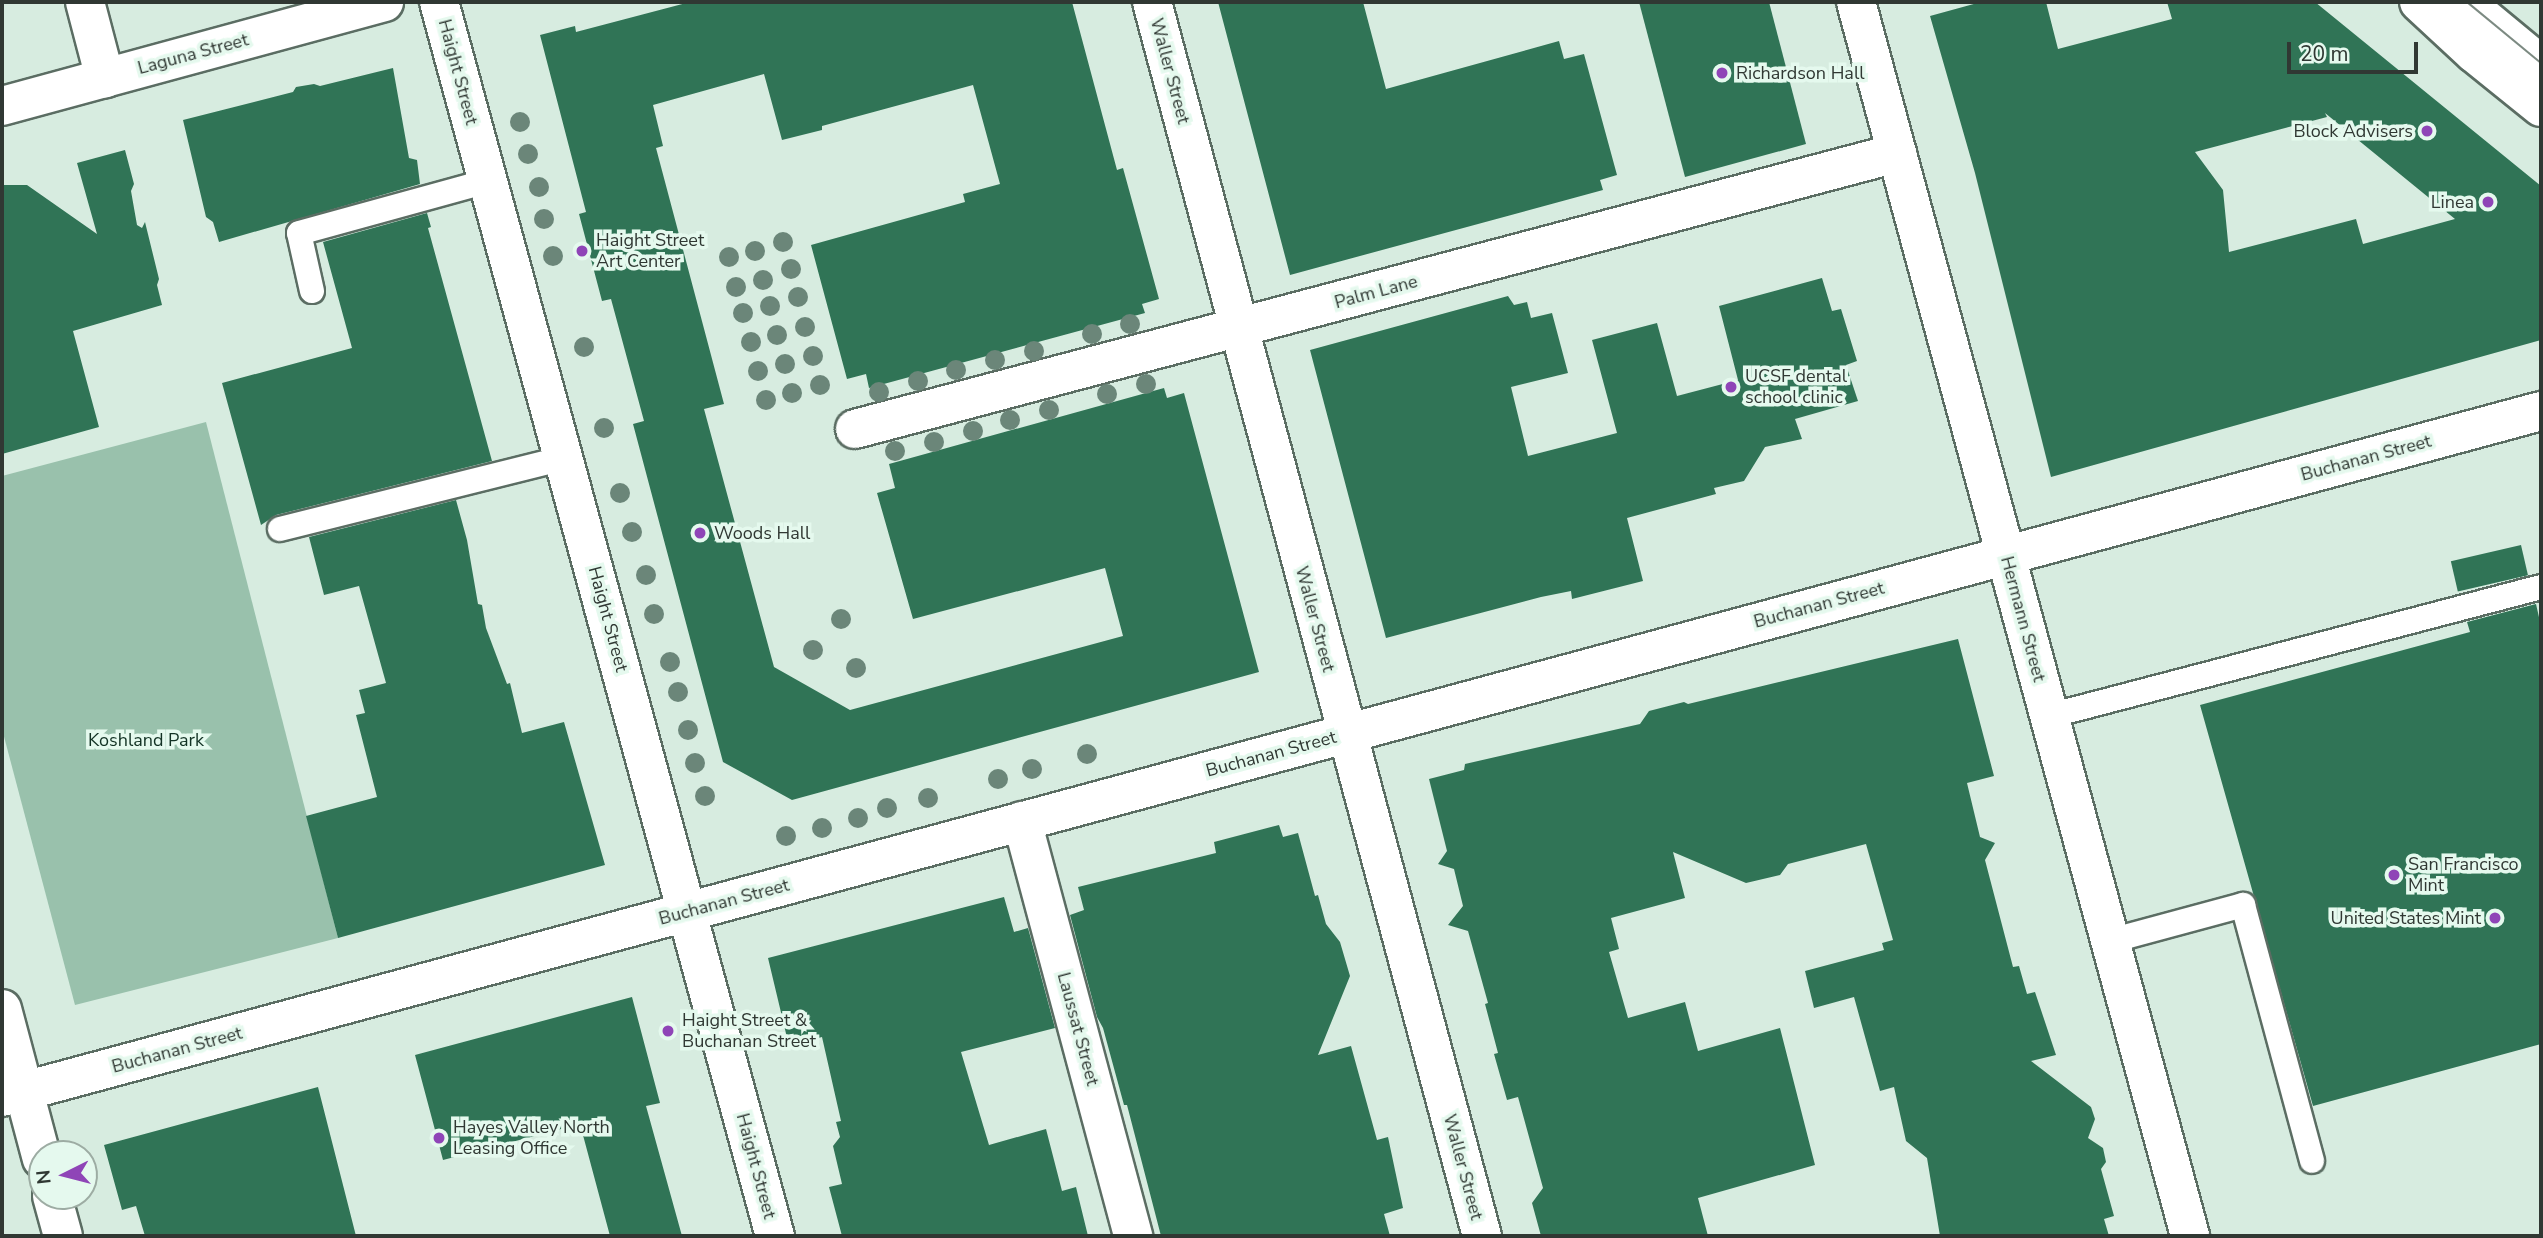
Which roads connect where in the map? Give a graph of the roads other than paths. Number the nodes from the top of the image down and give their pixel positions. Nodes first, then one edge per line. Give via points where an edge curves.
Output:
1 (85, 2) edge
2 (384, 2) edge
3 (439, 2) edge
4 (1152, 2) edge
5 (1856, 2) edge
6 (2420, 2) edge
7 (2465, 2) edge
8 (2541, 65) edge
9 (105, 78) junction
10 (2, 106) edge
11 (2541, 107) edge
12 (1897, 153) junction
13 (488, 181) junction
14 (312, 291) dead end
15 (1238, 329) junction
16 (2541, 411) edge
17 (855, 429) dead end
18 (564, 458) junction
19 (281, 529) dead end
20 (2006, 555) junction
21 (2541, 587) edge
22 (2049, 716) junction
23 (1346, 734) junction
24 (1022, 821) junction
25 (689, 911) junction
26 (2110, 941) junction
27 (2, 1009) edge
28 (13, 1094) edge
29 (34, 1140) edge
30 (2312, 1161) dead end
31 (56, 1210) edge
32 (63, 1236) edge
33 (775, 1236) edge
34 (1133, 1236) edge
35 (1482, 1236) edge
36 (2190, 1236) edge

1 - 9 street
2 - 9 street, Laguna Street
3 - 13 street, Haight Street
4 - 15 street, Waller Street
5 - 12 street, Hermann Street
6 - 11 street
7 - 8 street
9 - 10 street, Laguna Street
12 - 15 street, Palm Lane
12 - 20 street, Hermann Street
13 - 14 lane via 299,233
13 - 18 street, Haight Street
15 - 17 street, Palm Lane
15 - 23 street, Waller Street
16 - 20 street, Buchanan Street
18 - 19 lane
18 - 25 street, Haight Street
20 - 22 street, Hermann Street
20 - 23 street, Buchanan Street
21 - 22 lane
22 - 26 street, Hermann Street
23 - 24 street, Buchanan Street
23 - 35 street, Waller Street
24 - 25 street, Buchanan Street
24 - 34 street, Laussat Street
25 - 28 street, Buchanan Street
25 - 33 street, Haight Street
26 - 30 lane via 2243,905
26 - 36 street, Hermann Street
27 - 28 street
28 - 29 street
31 - 32 street

